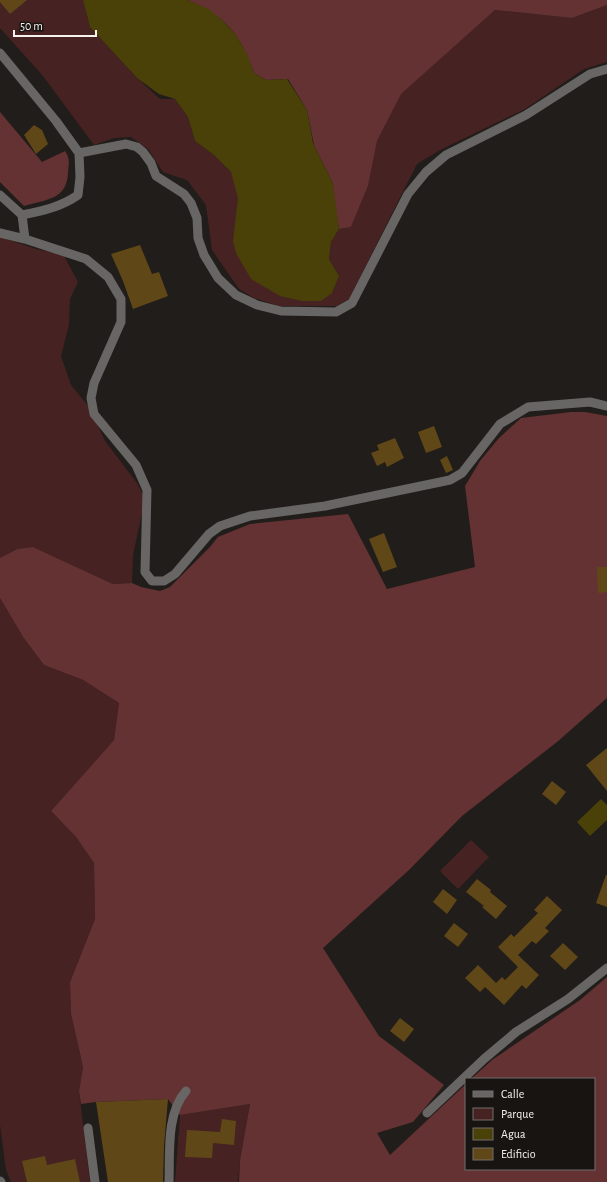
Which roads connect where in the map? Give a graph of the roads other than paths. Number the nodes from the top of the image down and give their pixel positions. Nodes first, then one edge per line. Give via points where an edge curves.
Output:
1 (0, 53) edge
2 (607, 69) edge
3 (79, 153) junction
4 (0, 195) edge
5 (22, 215) junction
6 (0, 233) edge
7 (25, 239) junction
8 (607, 406) edge
9 (607, 968) edge
10 (186, 1091) dead end
11 (427, 1113) dead end
12 (88, 1128) dead end
13 (95, 1182) edge
14 (169, 1182) edge

1 - 3 street
2 - 3 street via 590,74 526,115 446,155 426,172 408,194 352,303 336,312 281,312 236,295 218,278 204,255 198,238 197,218 191,203 184,194 156,176 143,152 126,144
3 - 5 street via 78,195 66,203
4 - 5 street
5 - 7 street
6 - 7 street
7 - 8 street via 86,259 108,277 121,299 121,322 94,383 91,398 94,414 136,465 147,490 145,572 152,580 164,581 170,578 209,534 220,526 242,518 325,506 450,480 462,473 500,424 528,408 590,402
9 - 11 street via 568,999 516,1032
10 - 14 street via 180,1097 173,1116
12 - 13 street

